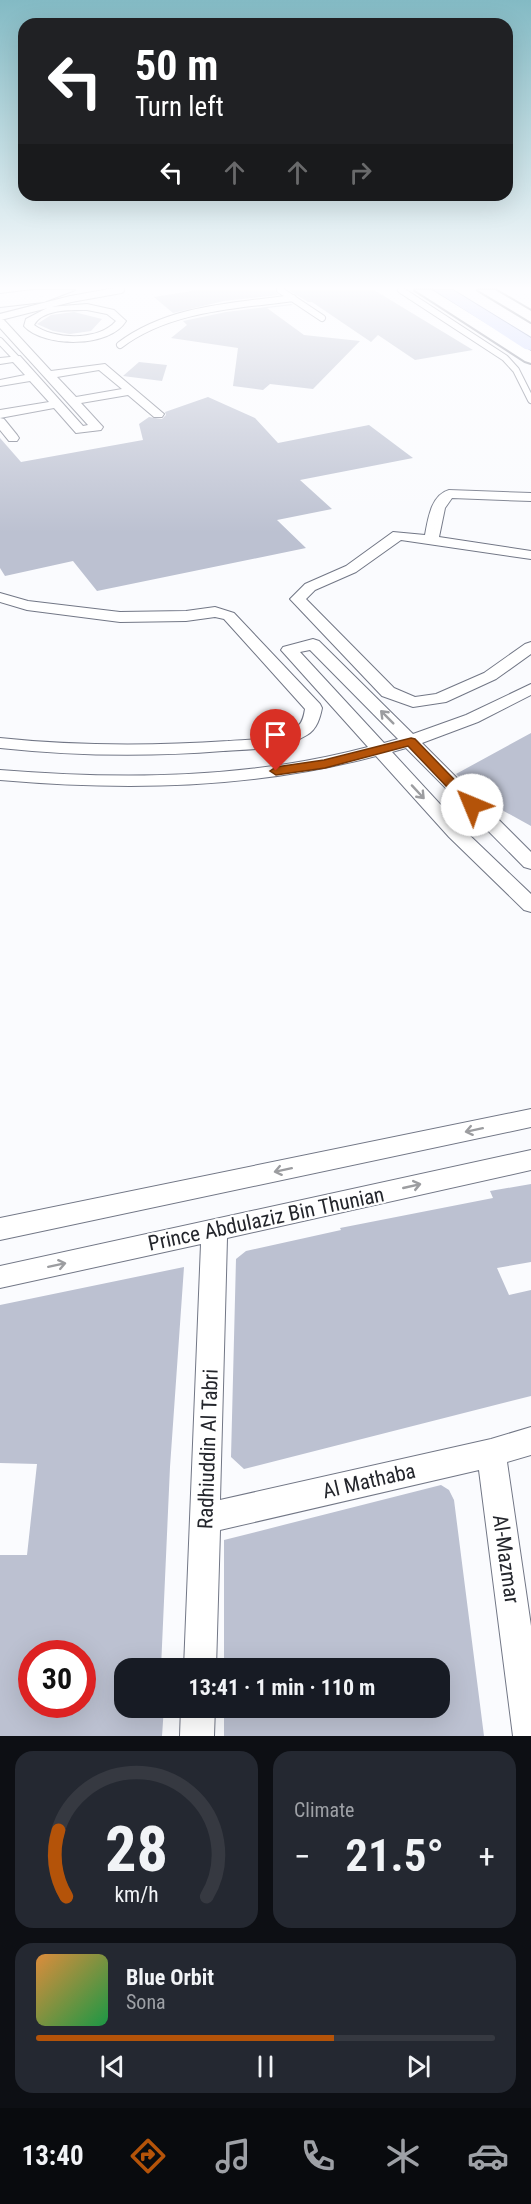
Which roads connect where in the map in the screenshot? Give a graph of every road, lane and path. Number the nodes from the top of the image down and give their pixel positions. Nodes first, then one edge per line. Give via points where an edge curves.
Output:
1 (28, 371) edge
2 (44, 371) edge
3 (71, 371) edge
4 (107, 371) edge
5 (517, 371) edge
6 (48, 375) junction
7 (33, 377) junction
8 (0, 383) edge
9 (132, 391) junction
10 (531, 400) edge
11 (72, 401) junction
12 (57, 404) junction
13 (0, 414) edge
14 (158, 414) dead end
15 (0, 422) edge
16 (13, 438) dead end
17 (531, 497) edge
18 (431, 540) junction
19 (531, 555) edge
20 (0, 597) edge
21 (531, 647) edge
22 (531, 690) edge
23 (411, 741) junction
24 (0, 743) edge
25 (379, 750) junction
26 (0, 775) edge
27 (531, 863) edge
28 (531, 905) edge
29 (531, 1118) edge
30 (531, 1160) edge
31 (0, 1229) edge
32 (214, 1231) junction
33 (0, 1277) edge
34 (531, 1441) edge
35 (491, 1453) junction
36 (206, 1518) junction
37 (200, 1658) edge
38 (198, 1718) edge
39 (197, 1736) edge
40 (530, 1736) edge

1 - 7 street
2 - 6 street
3 - 6 street
4 - 9 street
5 - 10 lane
6 - 11 street
7 - 8 street
7 - 12 street
9 - 11 street
9 - 14 street
11 - 12 street via 97,427 80,430
12 - 13 street
15 - 16 street
17 - 18 street via 449,494 440,504
18 - 19 street
18 - 21 street via 398,535 351,569 310,587 297,599 388,693 413,702 440,698 490,676
20 - 24 street via 27,605 120,617 215,612 229,616 314,708 312,722 300,733 274,742 123,753
22 - 23 street via 495,710
23 - 25 street
23 -> 25 street via 313,644 289,650
23 - 27 street
25 - 26 street via 325,764 177,781 72,781
25 -> 28 street via 456,833
29 -> 31 street
32 -> 30 street, Prince Abdulaziz Bin Thunian
33 -> 32 street, Prince Abdulaziz Bin Thunian
32 - 36 street, Radhiuddin Al Tabri
34 - 35 street, Al Mathaba
35 - 36 street, Al Mathaba
35 - 40 street, Al-Mazmar
36 - 37 street, Radhiuddin Al Tabri
38 - 39 street

